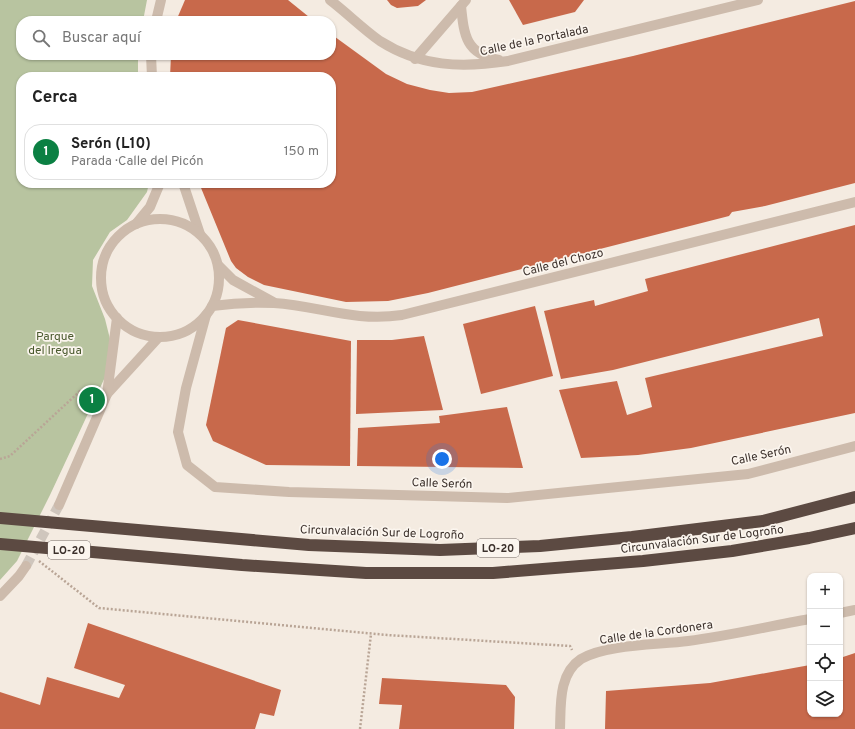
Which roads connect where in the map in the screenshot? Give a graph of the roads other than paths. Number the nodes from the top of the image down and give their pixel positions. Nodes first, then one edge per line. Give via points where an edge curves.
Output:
1 (162, 0) edge
2 (330, 0) edge
3 (758, 0) edge
4 (464, 3) edge
5 (157, 16) edge
6 (415, 59) junction
7 (151, 60) edge
8 (508, 61) junction
9 (152, 72) edge
10 (158, 188) edge
11 (185, 188) edge
12 (855, 202) edge
13 (136, 224) junction
14 (200, 234) junction
15 (218, 265) junction
16 (275, 303) junction
17 (209, 311) junction
18 (117, 318) junction
19 (159, 337) junction
20 (107, 394) junction
21 (855, 446) edge
22 (855, 492) edge
23 (855, 497) edge
24 (59, 505) tunnel mouth
25 (818, 508) junction
26 (0, 518) edge
27 (855, 528) edge
28 (0, 544) edge
29 (26, 566) tunnel mouth
30 (0, 596) edge
31 (855, 610) edge
32 (843, 612) edge
33 (807, 620) edge
34 (560, 729) edge

1 - 5 street
2 - 6 street, Calle de la Portalada via 379,40
3 - 8 street, Calle de la Portalada
4 - 6 street
4 - 8 street via 464,30 471,47 482,56
6 - 8 street, Calle de la Portalada via 456,66
7 - 9 street
10 - 13 street via 150,206
11 - 14 street
12 - 16 street, Calle del Chozo via 402,315 368,318
13 - 14 street via 152,220 169,220 186,225
13 - 18 street via 124,232 110,248 103,266 103,291
14 - 15 street via 211,248
15 - 16 street, Calle del Chozo via 233,280
15 - 17 street via 219,286
16 - 17 street, Calle del Chozo via 233,302
17 - 19 street via 193,327
17 - 21 street, Calle Serón via 186,388 178,432 187,465 215,487 289,492 507,498 748,474
18 - 19 street via 129,328
18 - 20 street
19 - 20 street
20 - 24 street
22 - 25 highway
23 - 25 highway, Circunvalación Sur de Logroño / LO-20
25 - 26 highway, Circunvalación Sur de Logroño / LO-20 via 762,521 632,537 540,546 440,550 310,545
27 - 28 highway, Circunvalación Sur de Logroño / LO-20 via 732,551 493,573 366,573
29 - 30 street via 20,576
31 - 32 street
33 - 34 street, Calle de la Cordonera via 688,641 606,650 580,660 566,676 561,693

